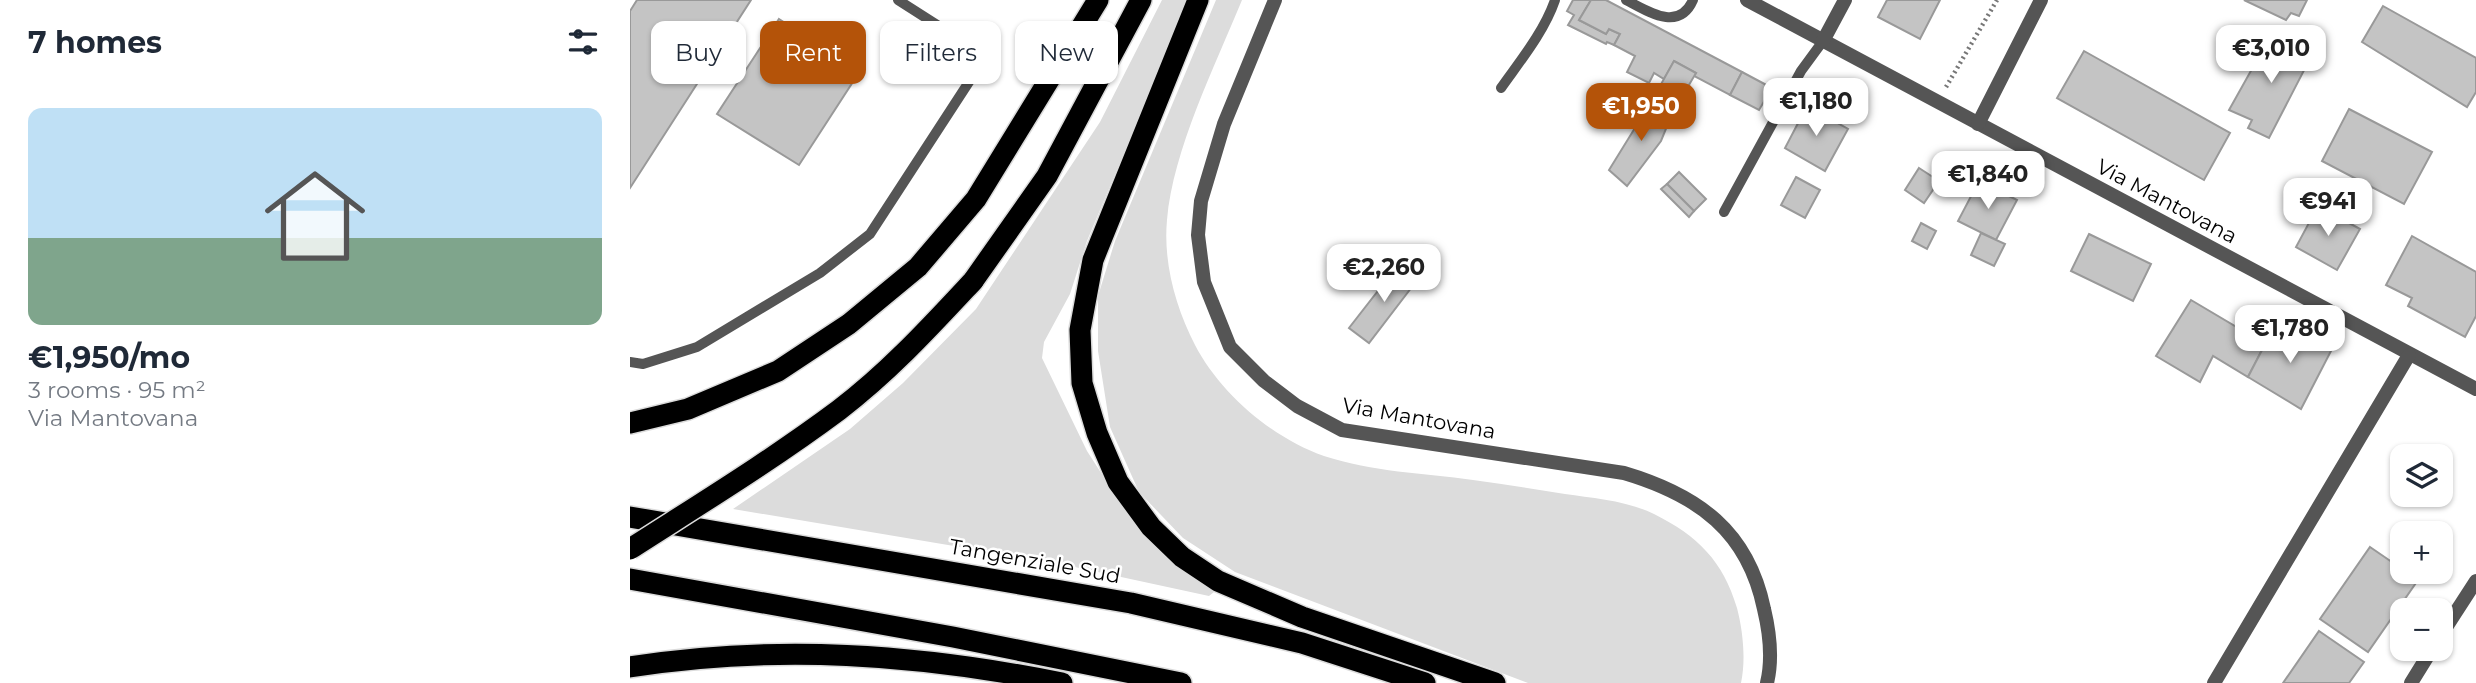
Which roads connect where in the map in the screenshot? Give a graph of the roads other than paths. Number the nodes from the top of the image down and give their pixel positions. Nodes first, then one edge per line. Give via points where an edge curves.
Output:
1 (898, 0) edge
2 (1098, 0) edge
3 (1141, 0) edge
4 (1198, 0) edge
5 (1275, 0) edge
6 (1555, 0) edge
7 (1626, 0) edge
8 (1693, 0) edge
9 (1747, 0) edge
10 (1845, 0) edge
11 (2042, 0) edge
12 (1823, 41) junction
13 (1501, 88) dead end
14 (1978, 124) junction
15 (1724, 212) dead end
16 (2409, 355) junction
17 (630, 362) edge
18 (2476, 389) edge
19 (630, 423) edge
20 (630, 517) edge
21 (630, 549) edge
22 (630, 579) edge
23 (2476, 581) edge
24 (2453, 616) edge
25 (2425, 661) edge
26 (630, 667) edge
27 (1062, 683) edge
28 (1181, 683) edge
29 (1425, 683) edge
30 (1495, 683) edge
31 (1767, 683) edge
32 (2214, 683) edge
33 (2411, 683) edge

1 - 17 lane via 970,46 980,65 870,234 789,293 697,347 643,364
2 - 19 highway via 976,199 918,267 849,324 778,372 688,409
3 - 21 highway, bridge via 1047,176 973,281 912,347 840,410
4 - 30 highway via 1093,260 1080,330 1082,383 1118,482 1150,527 1182,557 1218,581 1302,617
5 - 31 street, Via Mantovana via 1224,124 1201,201 1198,235 1204,282 1230,347 1264,382 1342,430 1624,474 1664,485 1694,501 1744,552 1759,586 1772,663
6 - 13 lane
7 - 8 lane via 1660,18 1676,18 1688,11
9 - 12 street, Via Mantovana
10 - 12 street
11 - 14 street
12 - 14 street, Via Mantovana
12 - 15 lane via 1801,71
14 - 16 street, Via Mantovana
16 - 18 street, Via Mantovana
16 - 32 street
20 - 29 highway, Tangenziale Sud via 1131,603 1302,643
22 - 28 highway
23 - 24 street
25 - 33 street
26 - 27 highway via 699,656 832,653 931,661

